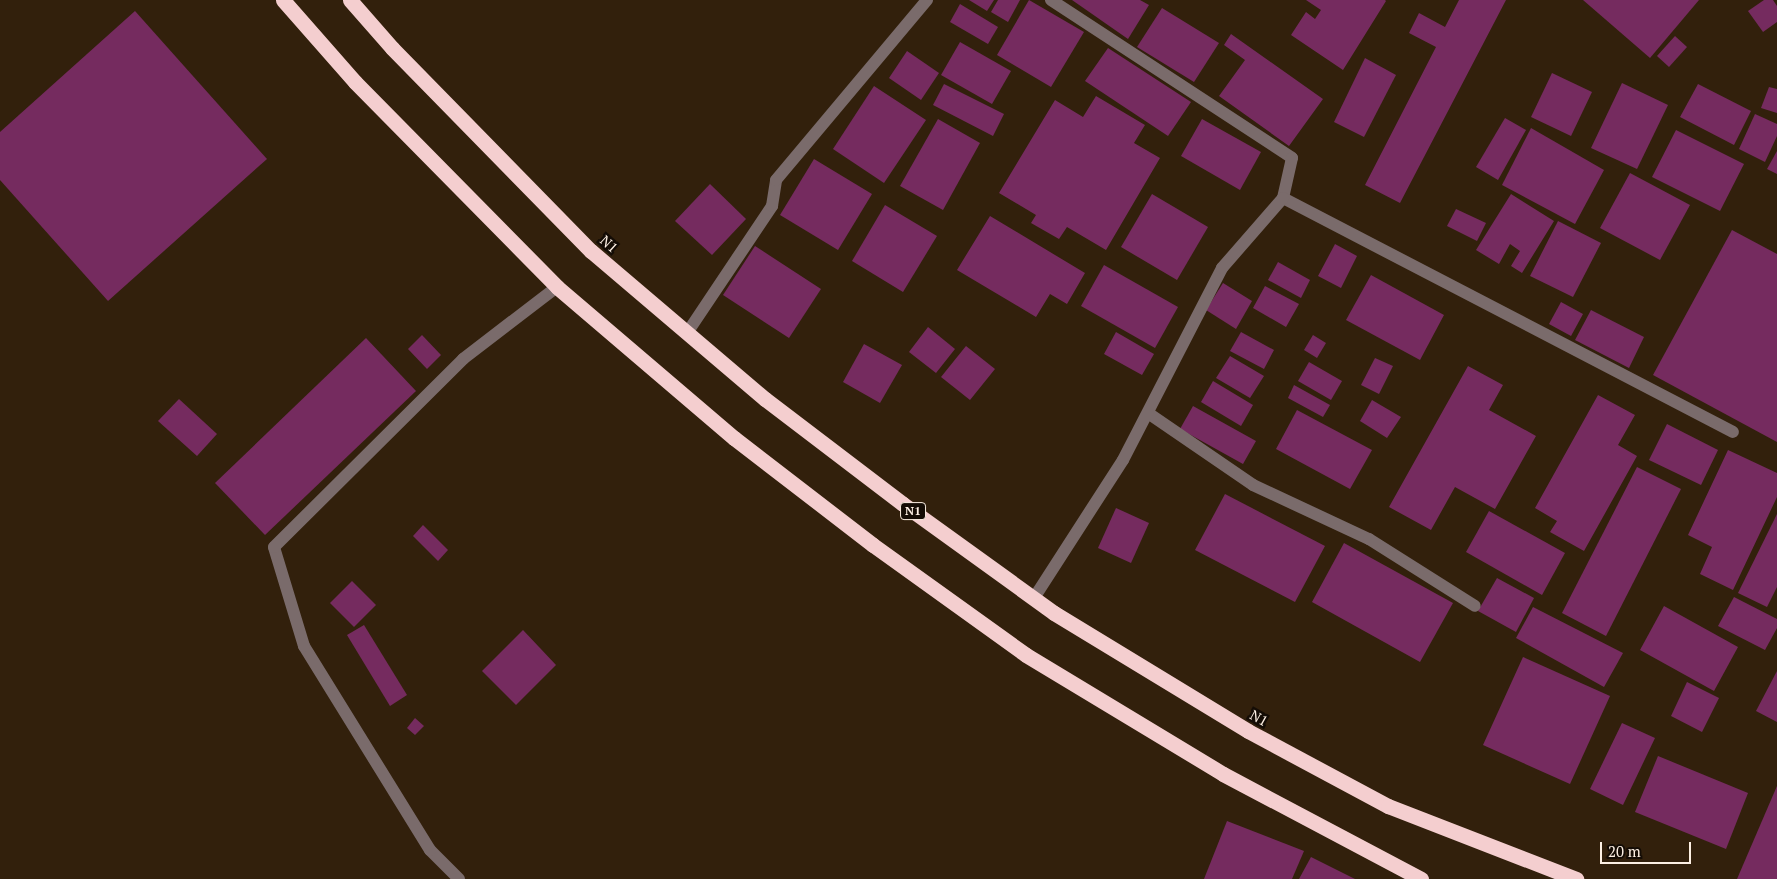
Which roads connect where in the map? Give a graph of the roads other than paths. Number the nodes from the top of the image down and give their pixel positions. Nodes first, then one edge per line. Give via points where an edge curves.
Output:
1 (283, 0) edge
2 (350, 0) edge
3 (927, 0) edge
4 (1050, 0) edge
5 (1283, 198) junction
6 (557, 288) junction
7 (688, 333) junction
8 (1148, 413) junction
9 (1733, 432) dead end
10 (1034, 598) junction
11 (1475, 606) dead end
12 (459, 879) edge
13 (1421, 879) edge
14 (1576, 879) edge

1 - 6 highway via 355,82
2 - 7 highway, N1 / N1 via 392,48 591,251
3 - 7 street via 776,180 772,206
4 - 5 street via 1292,158
5 - 8 street via 1222,268
5 - 9 street
6 - 12 street via 464,358 274,547 304,646 430,850
6 - 13 highway via 734,438 873,545 1026,655 1223,774
7 - 10 highway, N1 / N1 via 765,399
8 - 10 street via 1123,460
8 - 11 street via 1253,485 1369,539
10 - 14 highway, N1 / N1 via 1248,731 1388,806

